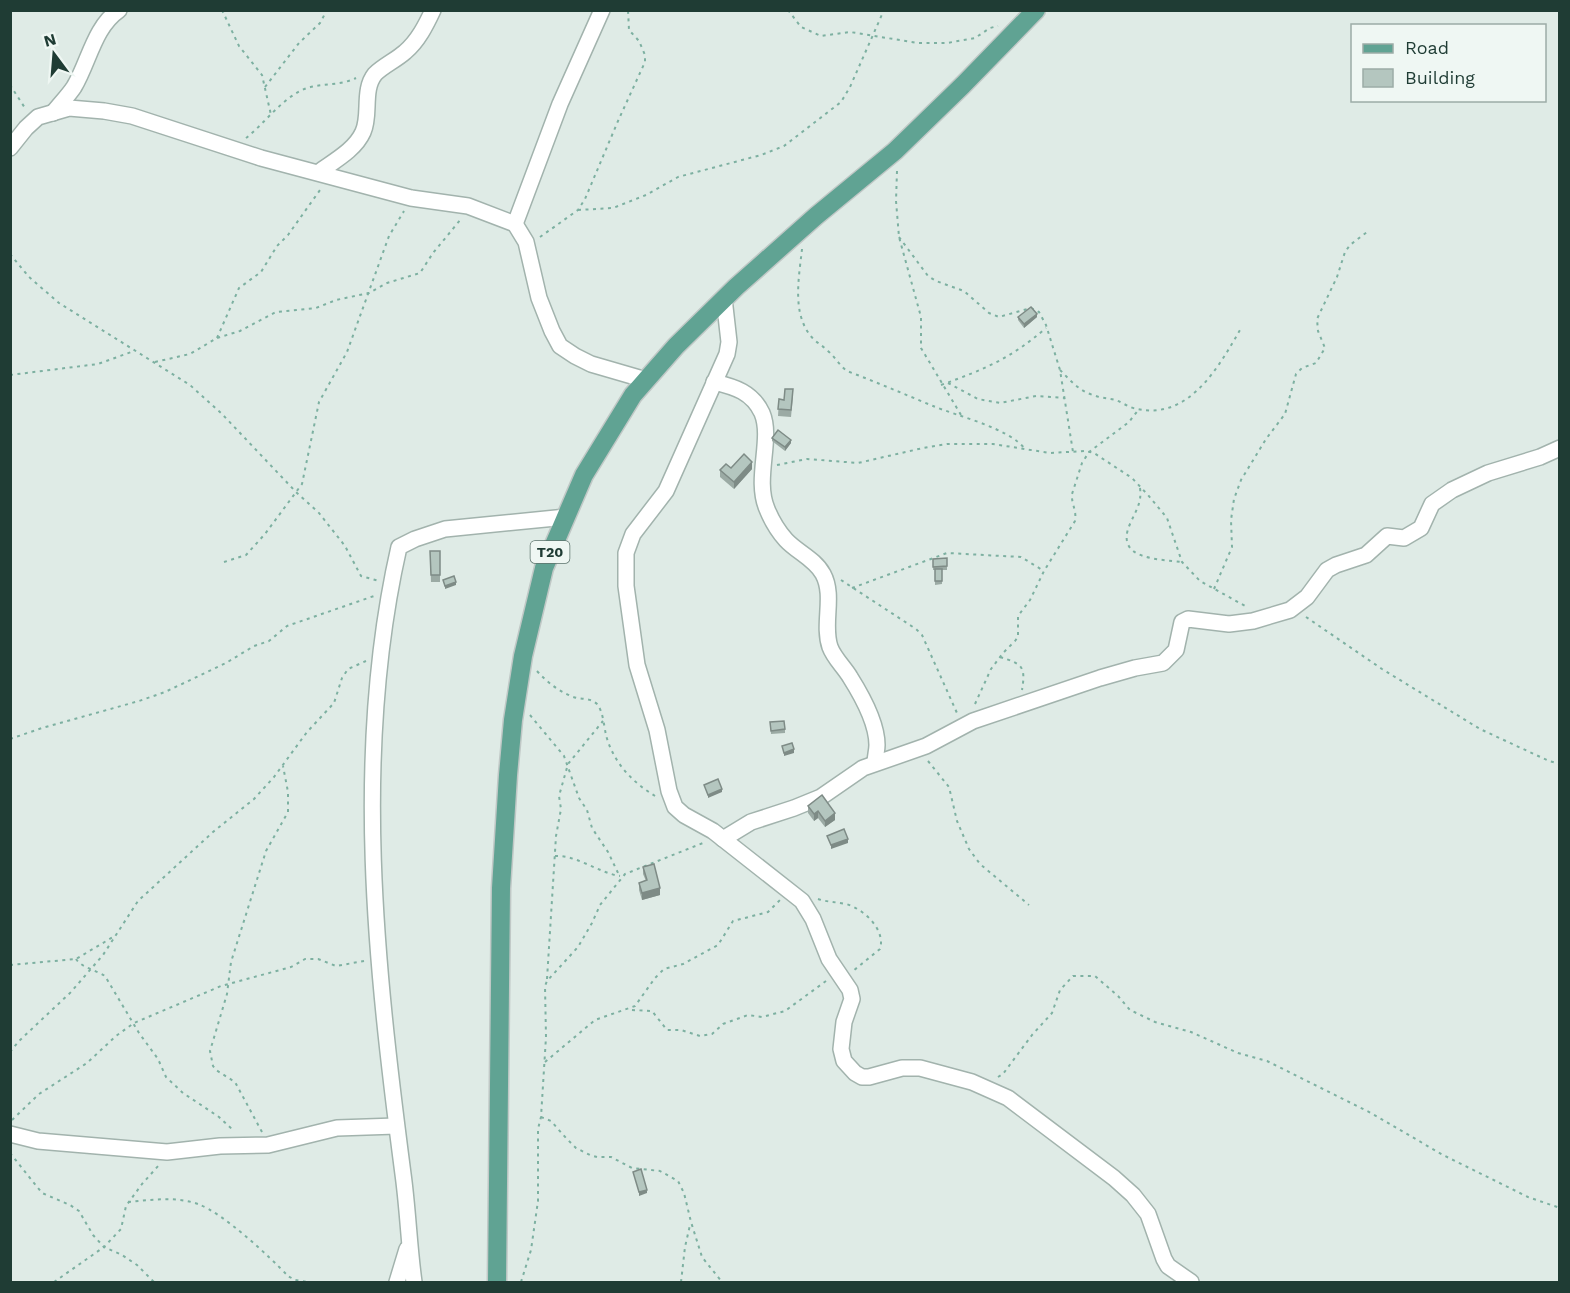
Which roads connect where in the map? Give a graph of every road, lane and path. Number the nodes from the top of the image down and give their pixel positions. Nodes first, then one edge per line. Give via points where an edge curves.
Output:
1 (119, 10) edge
2 (222, 10) edge
3 (327, 10) edge
4 (434, 10) edge
5 (602, 10) edge
6 (628, 10) edge
7 (788, 10) edge
8 (884, 10) edge
9 (1030, 16) edge
10 (873, 36) junction
11 (362, 75) dead end
12 (10, 85) edge
13 (266, 87) junction
14 (53, 113) junction
15 (271, 116) junction
16 (33, 121) junction
17 (900, 145) junction
18 (10, 148) edge
19 (231, 148) junction
20 (322, 173) junction
21 (411, 198) junction
22 (468, 206) junction
23 (578, 210) junction
24 (515, 224) junction
25 (805, 226) junction
26 (1367, 232) dead end
27 (899, 237) junction
28 (526, 242) junction
29 (10, 254) edge
30 (369, 293) junction
31 (724, 298) junction
32 (1047, 328) junction
33 (1240, 330) dead end
34 (217, 338) junction
35 (134, 351) junction
36 (155, 362) junction
37 (1059, 370) junction
38 (10, 375) edge
39 (646, 380) junction
40 (714, 382) junction
41 (948, 383) junction
42 (941, 385) junction
43 (1065, 398) junction
44 (1138, 409) junction
45 (961, 415) junction
46 (1560, 448) edge
47 (1026, 451) junction
48 (1073, 452) junction
49 (1089, 452) junction
50 (762, 468) junction
51 (1139, 485) junction
52 (296, 492) junction
53 (566, 517) junction
54 (224, 562) dead end
55 (1182, 562) junction
56 (1044, 571) junction
57 (841, 580) dead end
58 (390, 586) junction
59 (852, 588) junction
60 (1214, 589) junction
61 (1248, 607) dead end
62 (1290, 610) junction
63 (523, 656) junction
64 (1000, 657) junction
65 (380, 658) junction
66 (516, 699) junction
67 (974, 705) dead end
68 (1015, 708) junction
69 (603, 722) junction
70 (963, 726) junction
71 (11, 739) edge
72 (920, 748) junction
73 (875, 763) junction
74 (568, 764) junction
75 (1560, 764) edge
76 (282, 765) junction
77 (675, 807) junction
78 (721, 838) junction
79 (555, 856) junction
80 (621, 876) junction
81 (793, 893) junction
82 (1029, 905) dead end
83 (115, 936) junction
84 (379, 958) junction
85 (76, 959) junction
86 (10, 965) edge
87 (91, 968) junction
88 (839, 975) junction
89 (546, 982) junction
90 (227, 984) junction
91 (629, 1009) junction
92 (134, 1023) junction
93 (10, 1052) edge
94 (545, 1062) junction
95 (983, 1086) junction
96 (541, 1118) junction
97 (10, 1121) edge
98 (396, 1126) junction
99 (10, 1134) edge
100 (249, 1145) junction
101 (268, 1145) junction
102 (167, 1152) junction
103 (10, 1153) edge
104 (128, 1202) junction
105 (1560, 1208) edge
106 (691, 1222) junction
107 (410, 1241) junction
108 (105, 1247) junction
109 (54, 1282) edge
110 (154, 1282) edge
111 (307, 1282) edge
112 (397, 1282) edge
113 (414, 1282) edge
114 (497, 1282) edge
115 (521, 1282) edge
116 (681, 1282) edge
117 (722, 1282) edge
118 (1191, 1282) edge

1 - 14 street via 101,30 74,87
2 - 13 path via 239,46 258,69
3 - 13 path
4 - 20 street via 406,52 376,73 371,81 363,133
5 - 24 street via 560,104
6 - 23 path via 628,30 639,41 645,62
7 - 10 path via 801,27 821,36 850,32
8 - 10 path
9 - 10 path via 990,28 975,38 947,43
9 - 17 main road, T20
10 - 23 path via 841,102 784,146 678,177 613,208
11 - 15 path via 301,91
12 - 16 path
13 - 15 path
14 - 16 street
14 - 19 street via 69,108 132,116
15 - 19 path
16 - 18 street
17 - 25 main road, T20
17 - 27 path via 896,184
19 - 20 street
20 - 21 street
20 - 34 path via 321,189 312,204 265,267 239,288
21 - 22 street
21 - 30 path via 389,236
22 - 24 street
22 - 30 path via 424,270
23 - 28 path via 548,232
24 - 28 street
25 - 31 main road, T20
25 - 45 path via 798,301 800,316 811,338 847,371
26 - 60 path via 1345,252 1317,319 1324,352 1316,363 1296,374 1283,418 1241,480 1231,520 1232,547
27 - 32 path via 936,281 964,291 994,316 1036,310
27 - 42 path via 921,317 921,348
28 - 39 street via 539,298 561,346 591,364
29 - 35 path via 59,303
30 - 34 path via 316,308 276,312
30 - 52 path via 347,352 319,402 302,484
31 - 39 main road, T20
31 - 40 street via 728,354
32 - 37 path
32 - 41 path via 1015,354
33 - 44 path via 1212,374 1180,405
34 - 36 path via 190,354
35 - 36 path
35 - 38 path via 98,364
36 - 52 path via 190,385 222,414
37 - 43 path
37 - 44 path via 1084,392
39 - 53 main road, T20 via 584,475
40 - 50 street via 738,387 763,415
40 - 77 street via 666,491 633,534 626,553 626,586 637,664
41 - 42 path
41 - 43 path via 978,399 1000,403 1036,396
42 - 45 path
43 - 48 path
44 - 49 path via 1129,422
45 - 47 path via 1007,435
46 - 62 street via 1452,490 1432,504 1421,528 1404,538 1387,536 1366,555 1328,570 1307,597
47 - 48 path
47 - 50 path via 993,444 947,444 858,463 807,459
48 - 49 path
49 - 51 path
49 - 56 path via 1072,494 1075,521
50 - 73 street via 762,494 775,524 785,539 823,574 830,646 868,712 877,744
51 - 55 path via 1167,518
51 - 55 path via 1139,508 1128,530 1129,549 1147,557
52 - 54 path via 246,555
52 - 58 path via 336,533 361,576
53 - 58 street via 445,529 415,539 399,547
53 - 63 main road, T20 via 544,568
55 - 60 path
56 - 59 path via 1021,557 947,553
56 - 64 path via 1018,616 1018,637
57 - 59 path
58 - 65 street
58 - 71 path via 373,597 287,626 269,641 165,692
59 - 70 path via 922,635
60 - 61 path
62 - 68 street via 1245,622 1188,619 1182,622 1176,650 1163,663 1100,678
62 - 75 path via 1314,621 1382,669 1480,729
63 - 66 main road, T20
63 - 69 path via 551,686 573,698 592,700
64 - 67 path
64 - 68 path via 1015,662 1024,671
65 - 76 path via 348,669 334,704
65 - 84 street via 373,791
66 - 74 path via 560,749
66 - 114 main road, T20 via 501,888
68 - 70 street
69 - 74 path
69 - 77 path via 615,757 627,774
70 - 72 street
72 - 73 street
72 - 82 path via 949,787 969,849 980,864
73 - 78 street via 812,802 751,822
74 - 79 path via 559,796
74 - 80 path via 592,828
76 - 83 path via 254,799 138,901
76 - 90 path via 288,812 266,851
77 - 78 street
78 - 80 path
78 - 81 street
79 - 80 path via 566,855
79 - 89 path
80 - 89 path via 578,947
81 - 88 street via 813,919
81 - 88 path via 853,907 880,932 882,944 876,954
81 - 91 path via 768,912 733,921 718,945 683,964 664,969
83 - 85 path
83 - 87 path
84 - 90 path via 336,966 309,958 291,967
84 - 98 street
85 - 86 path
85 - 87 path
87 - 92 path via 105,976
87 - 93 path
88 - 91 path via 785,1011 762,1017 748,1015 704,1036 667,1030 652,1011
88 - 95 street via 852,999 841,1049 844,1061 855,1073 869,1077 902,1068 920,1068
89 - 94 path
90 - 92 path
90 - 101 path via 211,1058 216,1070 240,1089
91 - 94 path via 595,1020
92 - 97 path via 87,1063 39,1094
92 - 100 path via 171,1082
94 - 96 path
95 - 105 path via 1003,1074 1052,1013 1060,990 1073,976 1095,976 1130,1010 1267,1061 1371,1113 1443,1155 1528,1197
95 - 118 street via 1008,1098 1121,1183 1148,1214 1168,1266
96 - 106 path via 551,1120 576,1148 590,1155 611,1157 633,1168 660,1171 678,1181
96 - 115 path via 538,1201 531,1250
98 - 101 street via 337,1128
98 - 107 street
99 - 102 street via 38,1142
100 - 101 street
100 - 102 street
102 - 104 path
103 - 108 path via 42,1193 78,1211
104 - 108 path via 121,1229
104 - 111 path via 178,1199 201,1205 235,1228 288,1276
106 - 116 path
106 - 117 path via 702,1257
107 - 112 street
107 - 113 street
108 - 109 path
108 - 110 path via 122,1254

